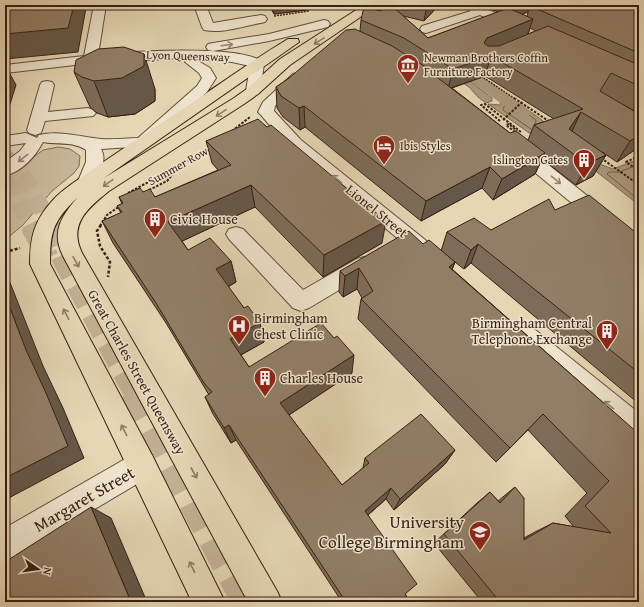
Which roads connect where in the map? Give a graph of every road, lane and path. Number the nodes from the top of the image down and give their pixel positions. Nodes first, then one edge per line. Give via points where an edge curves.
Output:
1 (100, 5) edge
2 (200, 5) edge
3 (332, 5) edge
4 (356, 5) edge
5 (392, 5) edge
6 (468, 5) edge
7 (370, 6) edge
8 (327, 9) dead end
9 (314, 11) dead end
10 (395, 11) edge
11 (400, 11) edge
12 (480, 11) junction
13 (400, 14) edge
14 (274, 16) dead end
15 (261, 19) dead end
16 (524, 19) edge
17 (324, 24) junction
18 (510, 24) junction
19 (426, 29) dead end
20 (528, 33) edge
21 (160, 53) junction
22 (192, 62) junction
23 (285, 62) junction
24 (91, 64) junction
25 (253, 68) junction
26 (309, 68) edge
27 (5, 69) edge
28 (479, 75) edge
29 (5, 78) edge
30 (47, 85) dead end
31 (253, 91) junction
32 (522, 102) junction
33 (266, 112) junction
34 (88, 113) dead end
35 (501, 121) junction
36 (554, 124) edge
37 (231, 132) edge
38 (499, 132) joint
39 (36, 133) junction
40 (524, 134) dead end
41 (79, 140) junction
42 (5, 141) edge
43 (215, 146) edge
44 (142, 153) junction
45 (598, 156) edge
46 (639, 156) edge
47 (181, 165) junction
48 (5, 170) edge
49 (639, 171) edge
50 (87, 181) junction
51 (638, 185) edge
52 (148, 191) edge
53 (127, 194) edge
54 (123, 204) edge
55 (236, 234) dead end
56 (410, 238) junction
57 (639, 248) edge
58 (5, 252) edge
59 (33, 256) junction
60 (440, 263) edge
61 (107, 281) dead end
62 (512, 324) edge
63 (639, 430) edge
64 (142, 465) junction
65 (5, 545) edge
66 (209, 602) edge
67 (266, 602) edge

1 - 24 street
2 - 15 street via 208,27
3 - 8 path via 334,8
4 - 17 main road
5 - 11 path
6 - 12 street
7 -> 23 main road
9 - 14 path
10 - 13 path
12 - 18 street
12 - 19 street
16 - 18 street
21 -> 17 street via 246,43
17 - 25 main road
18 - 20 street
21 - 24 street, Lyon Queensway
21 - 25 street, Lyon Queensway via 238,58
22 - 24 street, Lyon Queensway
22 - 25 street
22 - 44 street, Lyon Queensway via 205,71 208,78 202,89
23 - 25 street
23 - 31 main road
24 - 27 street, Lyon Queensway
24 - 29 street, Lyon Queensway
25 - 31 street
25 - 44 main road via 200,105
26 - 33 street via 268,105
28 - 32 path
30 - 39 street
31 -> 44 main road
32 - 35 path, bridge
32 - 36 path
33 - 37 path via 249,118
56 -> 33 street, Lionel Street via 295,144
34 - 39 street
35 - 38 path
35 - 40 path via 481,105 485,104
38 -> 57 street
39 - 41 street
39 - 42 street
39 -> 48 street via 30,153
41 - 44 street via 116,145
41 - 50 street via 90,144 96,154 96,163
43 - 47 path, Summer Row
44 - 50 main road
44 -> 67 main road, Great Charles Street Queensway via 80,207 68,225 66,236 69,249
45 - 51 path
46 - 49 path via 626,162
47 - 52 path via 167,181
47 - 53 path, Summer Row
50 - 59 main road via 50,216
54 - 61 path via 107,215 97,231 100,246 110,262
55 - 56 street via 301,302
56 - 60 street, Lionel Street
58 - 59 path
64 -> 59 main road
63 -> 62 street
64 - 65 street, Margaret Street
66 -> 64 main road

